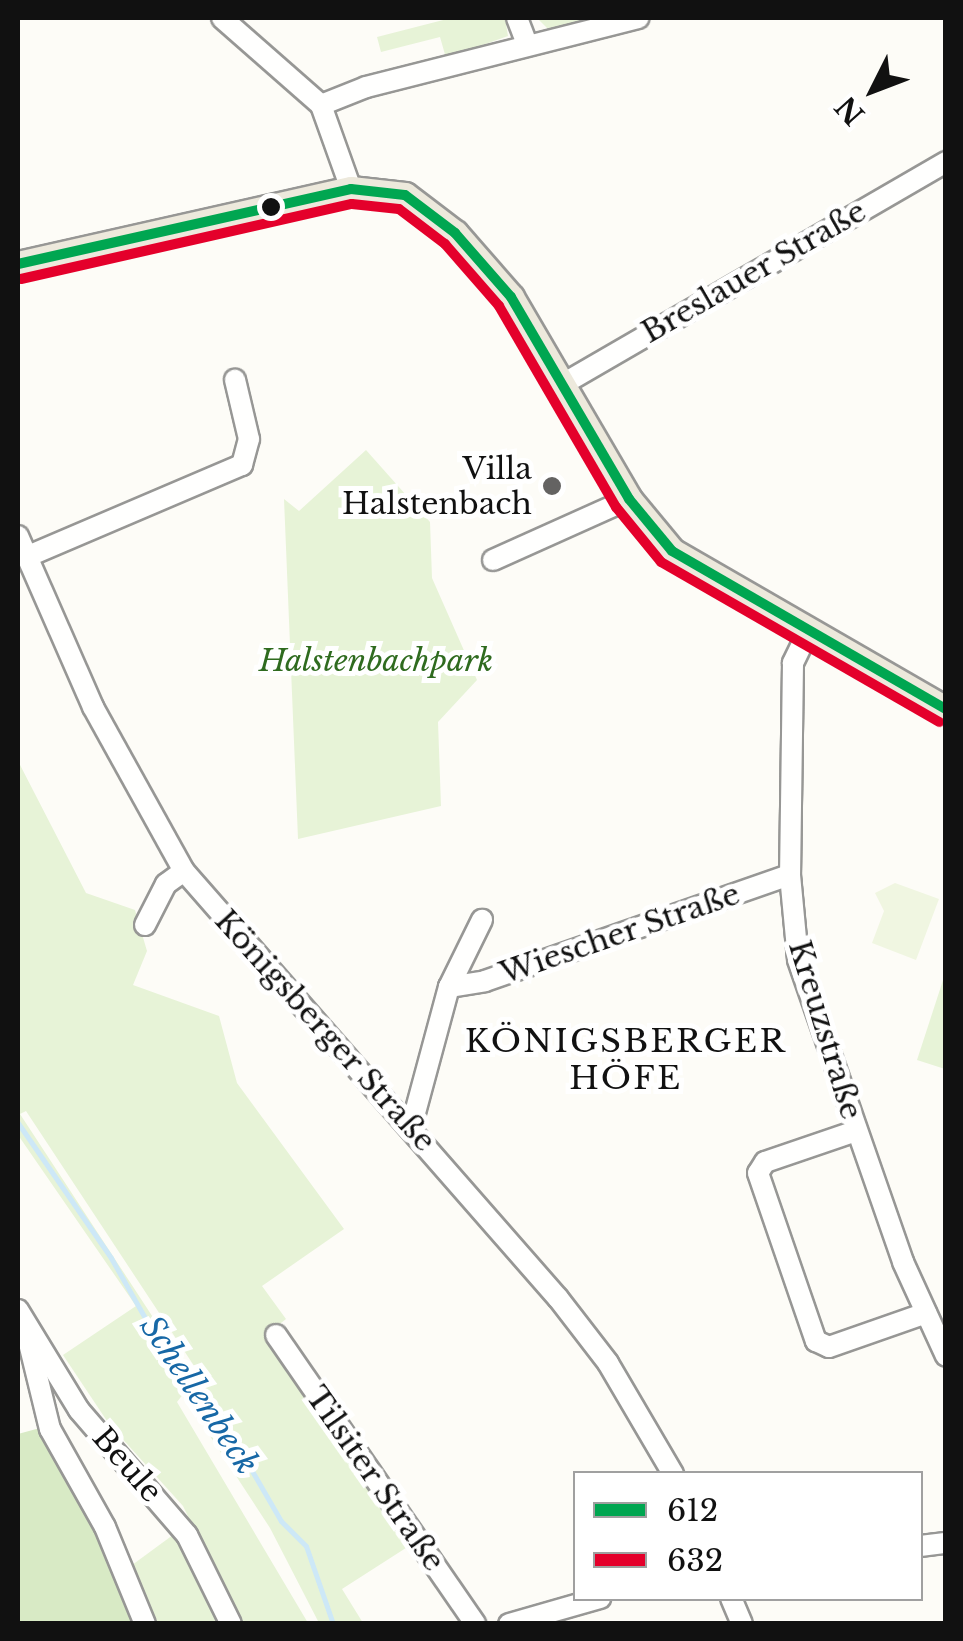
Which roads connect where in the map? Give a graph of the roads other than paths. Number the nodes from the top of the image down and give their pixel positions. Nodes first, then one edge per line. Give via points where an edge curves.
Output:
1 (222, 18) edge
2 (517, 18) edge
3 (638, 18) edge
4 (527, 44) junction
5 (322, 105) junction
6 (946, 162) edge
7 (351, 189) junction
8 (18, 264) edge
9 (235, 380) dead end
10 (563, 384) junction
11 (628, 499) junction
12 (18, 536) edge
13 (26, 557) junction
14 (493, 560) dead end
15 (809, 630) junction
16 (946, 709) edge
17 (184, 870) junction
18 (790, 875) junction
19 (482, 920) dead end
20 (145, 925) dead end
21 (449, 987) junction
22 (412, 1124) junction
23 (856, 1131) junction
24 (926, 1313) junction
25 (22, 1319) edge
26 (276, 1334) dead end
27 (945, 1352) edge
28 (670, 1471) edge
29 (590, 1601) edge
30 (731, 1601) edge
31 (145, 1624) edge
32 (231, 1624) edge
33 (475, 1624) edge
34 (509, 1624) edge
35 (742, 1624) edge

1 - 5 street
2 - 4 street
3 - 4 street
4 - 5 street
5 - 7 street
6 - 10 street, Breslauer Straße
7 - 8 main road
7 - 10 main road via 405,195 443,222 511,297
9 - 13 street via 249,439 242,465
10 - 11 main road
11 - 14 street
11 - 15 main road via 686,563
12 - 13 street, Königsberger Straße
13 - 17 street, Königsberger Straße via 93,707
15 - 16 main road
15 - 18 street, Kreuzstraße via 793,662
17 - 20 street via 166,884
17 - 22 street, Königsberger Straße via 245,946
18 - 21 street, Wiescher Straße via 485,981
18 - 23 street, Kreuzstraße via 798,960
19 - 21 street
21 - 22 street
22 - 28 street, Königsberger Straße via 608,1363
23 - 24 street, Kreuzstraße
23 - 24 street via 765,1162 758,1172 816,1340 829,1347
24 - 27 street, Kreuzstraße
25 - 31 street via 50,1428 106,1528
25 - 32 street, Beule via 79,1410 187,1536
26 - 33 street, Tilsiter Straße
29 - 34 street
30 - 35 street

